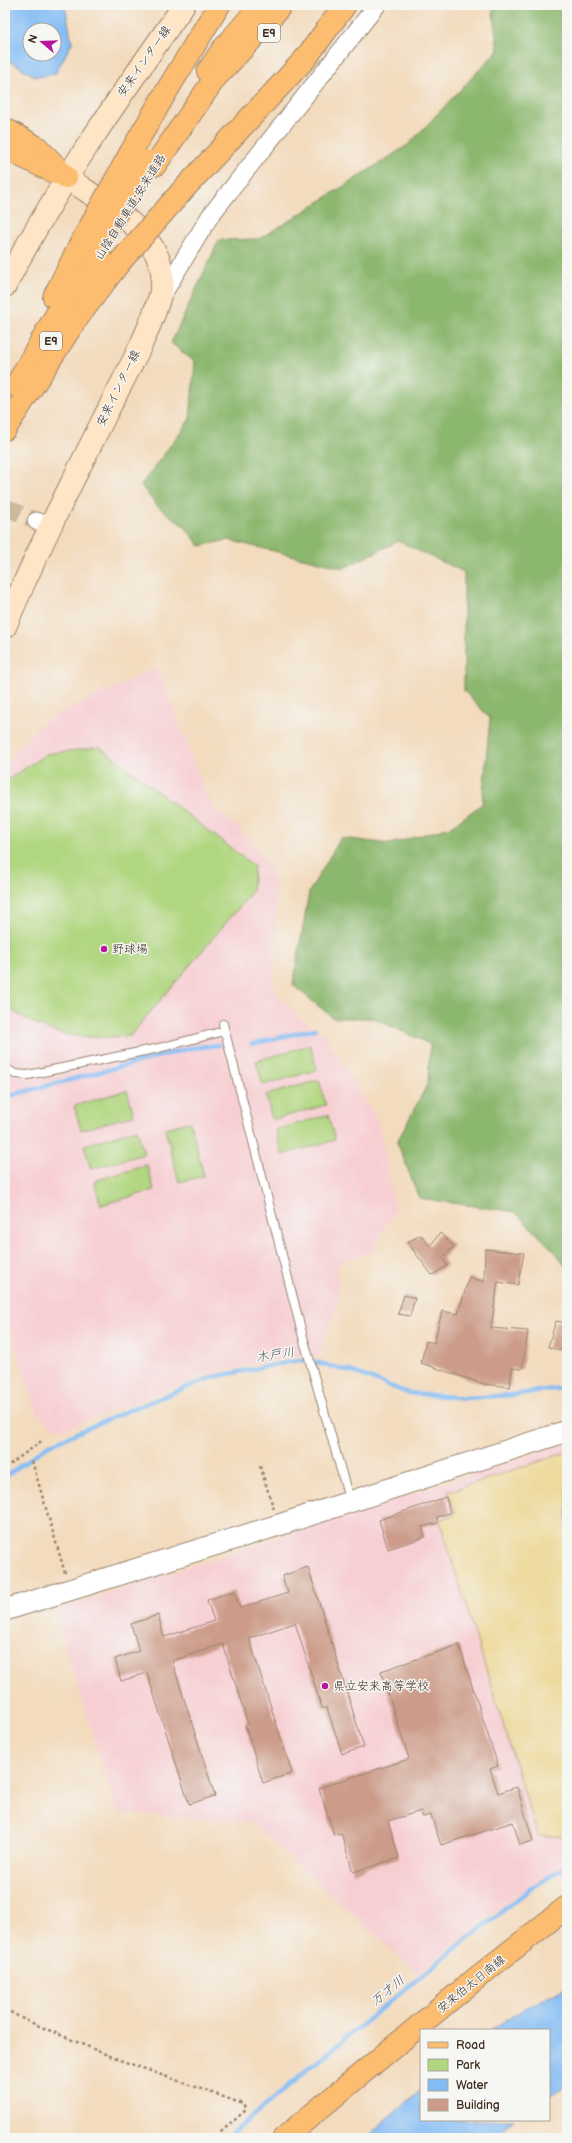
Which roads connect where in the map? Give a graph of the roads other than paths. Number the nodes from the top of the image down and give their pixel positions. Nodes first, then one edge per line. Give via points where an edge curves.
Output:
1 (184, 5) edge
2 (220, 5) edge
3 (247, 5) edge
4 (261, 5) edge
5 (281, 5) edge
6 (296, 5) edge
7 (345, 5) edge
8 (377, 5) edge
9 (230, 53) junction
10 (5, 129) edge
11 (5, 148) edge
12 (145, 159) junction
13 (66, 177) junction
14 (98, 254) junction
15 (5, 286) edge
16 (158, 302) junction
17 (5, 401) edge
18 (5, 408) edge
19 (5, 428) edge
20 (5, 628) edge
21 (5, 1068) edge
22 (567, 1431) edge
23 (350, 1502) junction
24 (5, 1610) edge
25 (567, 1907) edge
26 (284, 2138) edge

1 - 13 main road, 安来インター線 via 114,103
2 - 12 main road via 166,92
3 - 9 main road, E9
4 - 9 main road, 山陰自動車道;安来道路 / E9
5 - 9 main road, 山陰自動車道;安来道路 / E9
6 - 9 main road, E9 via 284,22
7 - 14 main road, bridge via 305,59 182,192
8 - 16 street via 210,216
9 - 12 main road, 山陰自動車道;安来道路 / E9
10 - 13 main road via 38,148
11 - 13 main road
12 - 14 main road, bridge
13 - 15 main road, 安来インター線
13 - 16 main road, 安来インター線 via 136,226 152,245 161,264
14 - 17 main road
14 - 18 main road, 山陰自動車道;安来道路 / E9 via 36,350
14 - 19 main road, 山陰自動車道;安来道路 / E9
16 - 20 main road, 安来インター線 via 138,350 43,524
21 - 23 lane via 15,1074 28,1075 159,1048 223,1027 303,1337
22 - 23 street
23 - 24 street
25 - 26 main road, 安来伯太日南線 via 479,1976

